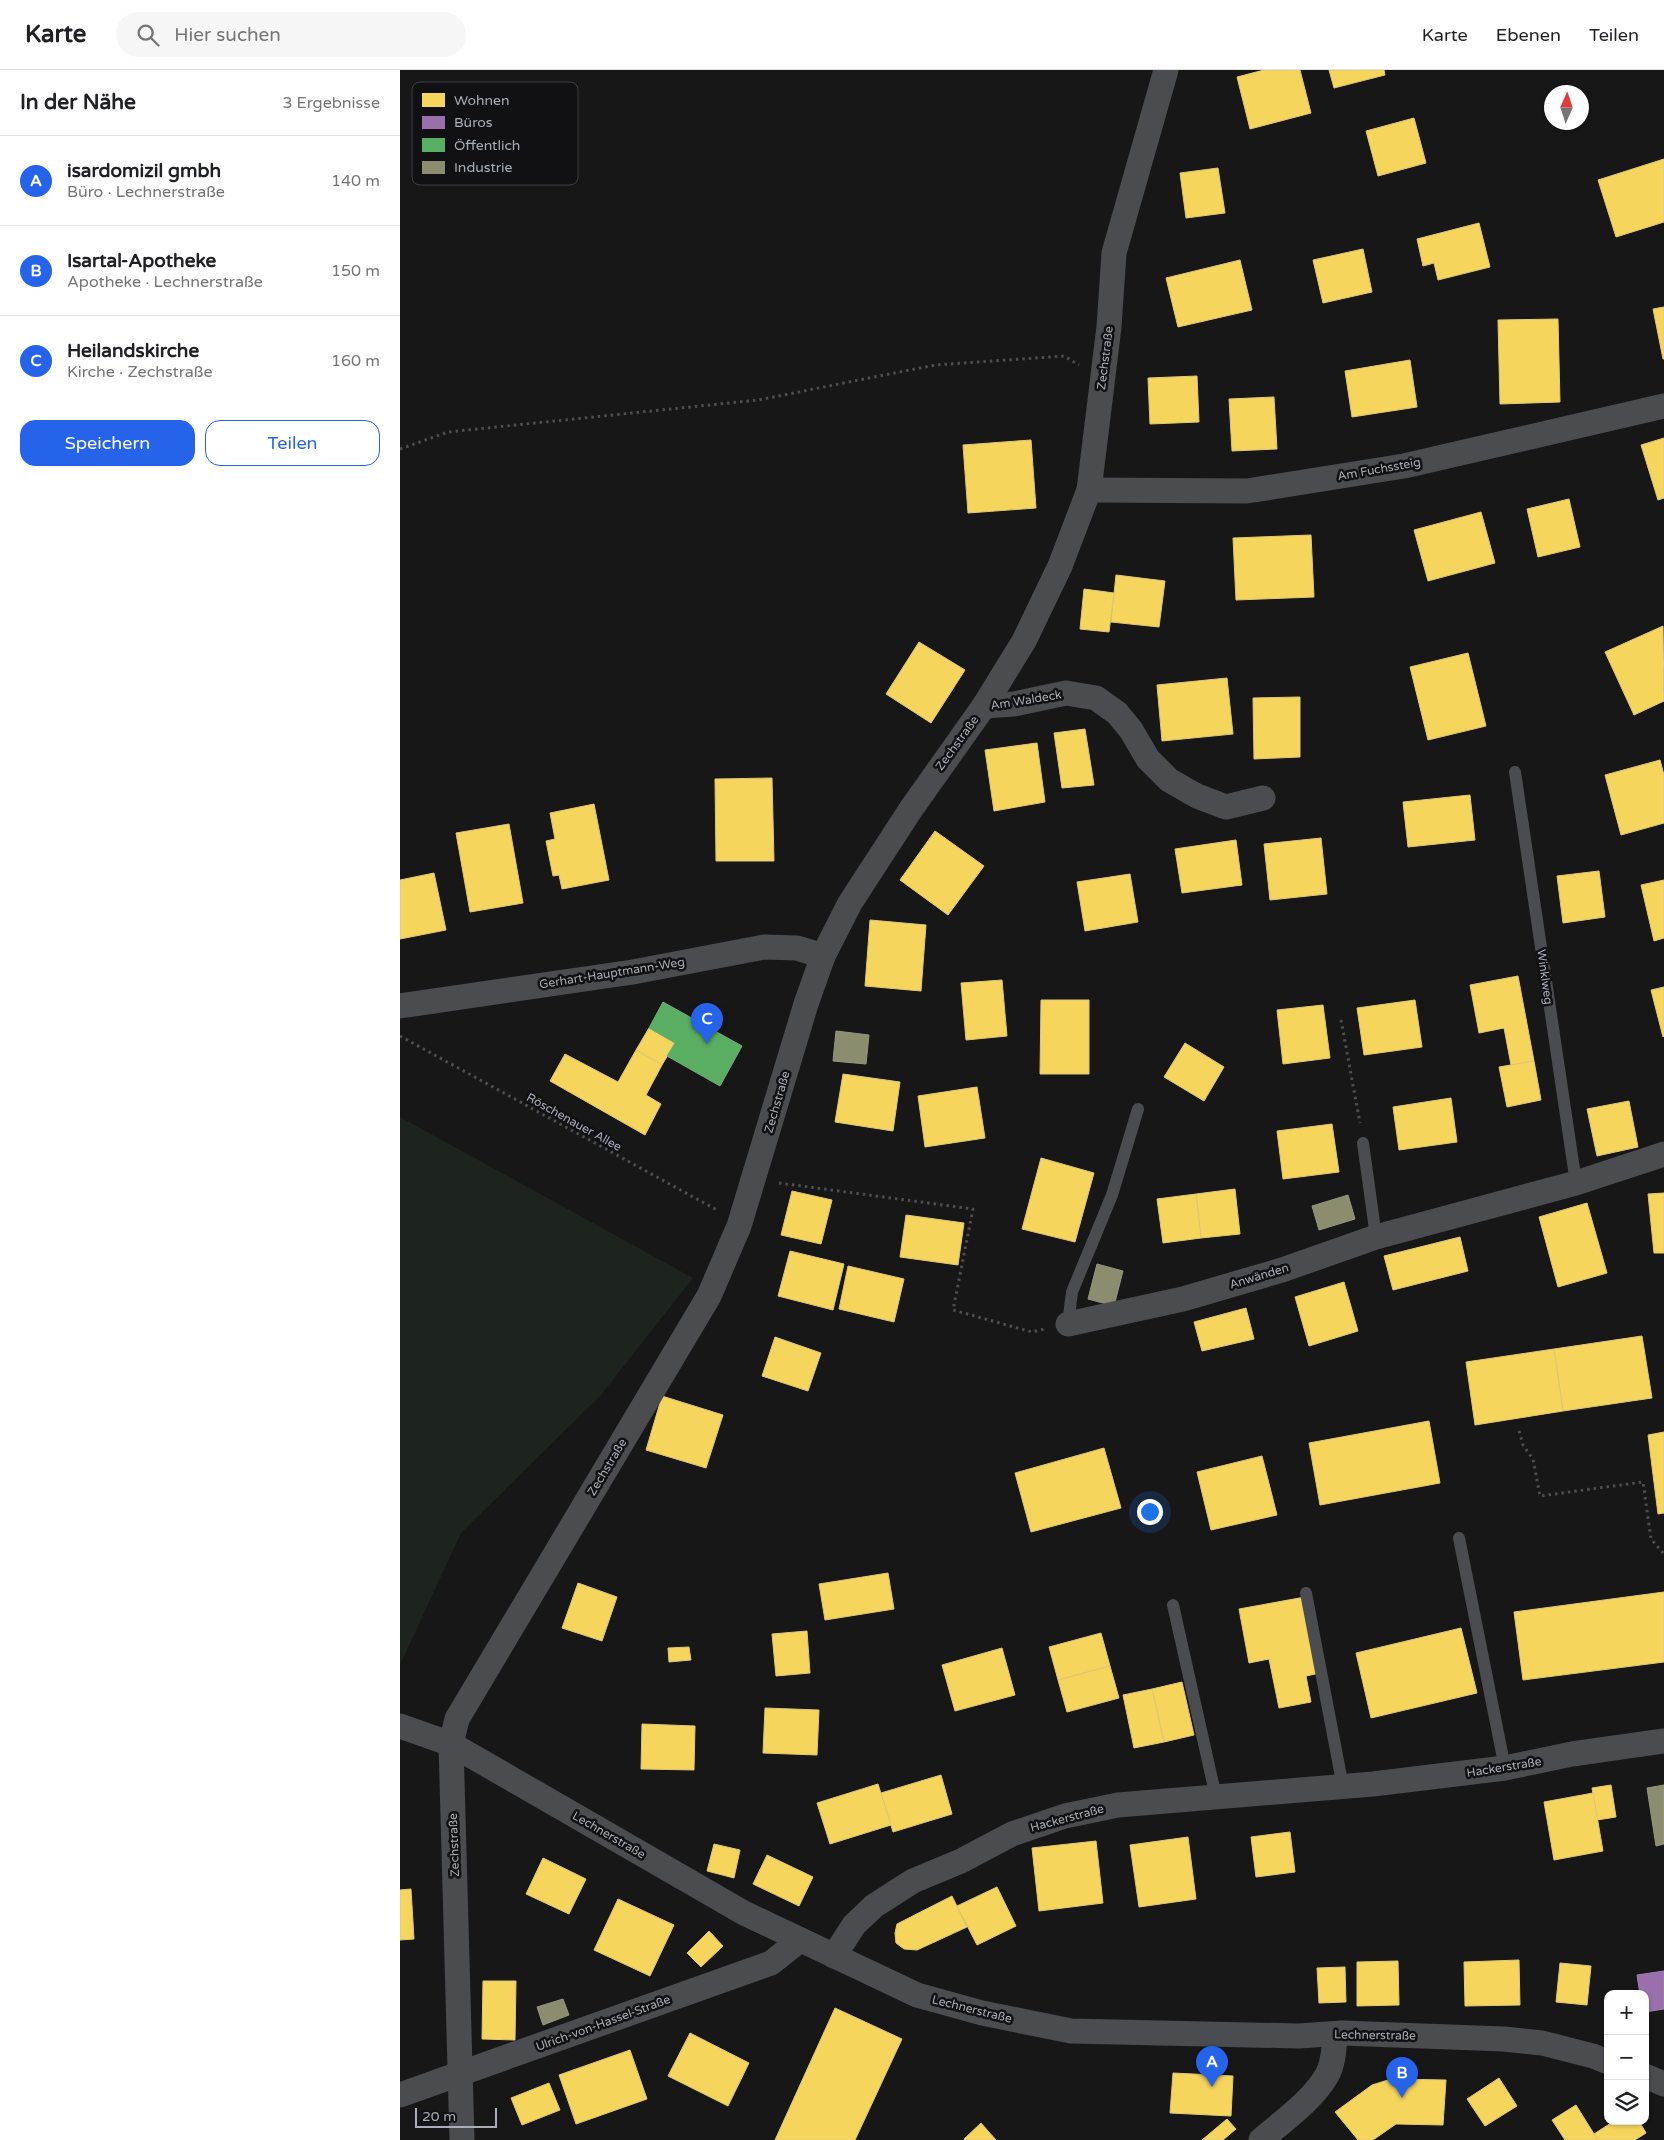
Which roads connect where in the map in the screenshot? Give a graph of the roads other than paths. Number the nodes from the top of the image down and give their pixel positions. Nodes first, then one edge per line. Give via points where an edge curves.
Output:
1 (1166, 70) edge
2 (1664, 406) edge
3 (1089, 490) junction
4 (984, 706) junction
5 (1515, 772) dead end
6 (1263, 798) dead end
7 (823, 956) junction
8 (400, 1006) edge
9 (1138, 1109) dead end
10 (1363, 1143) road end
11 (1664, 1154) edge
12 (1576, 1183) junction
13 (1376, 1237) junction
14 (1068, 1324) joint
15 (1459, 1538) dead end
16 (1306, 1594) dead end
17 (1173, 1605) dead end
18 (400, 1726) edge
19 (1664, 1741) edge
20 (451, 1744) junction
21 (1505, 1768) junction
22 (1343, 1787) junction
23 (1216, 1797) junction
24 (800, 1940) junction
25 (834, 1956) junction
26 (1335, 2034) junction
27 (1604, 2061) edge
28 (461, 2074) junction
29 (1649, 2078) edge
30 (1664, 2084) edge
31 (400, 2095) edge
32 (462, 2140) edge
33 (1261, 2140) edge

1 - 3 street, Zechstraße via 1114,253 1109,327
2 - 3 street, Am Fuchssteig via 1404,466 1247,491
3 - 4 street, Zechstraße via 1060,566 1024,641
4 - 6 street, Am Waldeck via 1014,704 1066,693 1096,698 1117,713 1148,759 1169,780 1226,807
4 - 7 street, Zechstraße via 911,808 850,903
5 - 12 lane, Winklweg
7 - 8 street, Gerhart-Hauptmann-Weg via 797,948 764,947 633,972
7 - 20 street, Zechstraße via 739,1226 709,1296 457,1719
9 - 14 lane via 1112,1195 1072,1292
10 - 13 lane
11 - 12 street, Anwänden
12 - 13 street, Anwänden
13 - 14 street, Anwänden via 1282,1270 1183,1299
15 - 21 lane
16 - 22 lane
17 - 23 lane
18 - 20 street, Lechnerstraße
19 - 21 street, Hackerstraße via 1572,1754
20 - 24 street, Lechnerstraße via 744,1913
20 - 28 street, Zechstraße
21 - 22 street, Hackerstraße
22 - 23 street, Hackerstraße
23 - 25 street, Hackerstraße via 1118,1804 1065,1816 1012,1834 913,1882 874,1906 854,1925
24 - 25 street, Lechnerstraße
24 - 28 street, Ulrich-von-Hassel-Straße via 771,1963
25 - 26 street, Lechnerstraße via 917,1995 982,2013 1071,2031
26 - 27 street, Lechnerstraße via 1504,2039 1542,2043
26 - 33 street via 1328,2075 1304,2103
28 - 31 street, Ulrich-von-Hassel-Straße
28 - 32 street, Zechstraße
29 - 30 street

